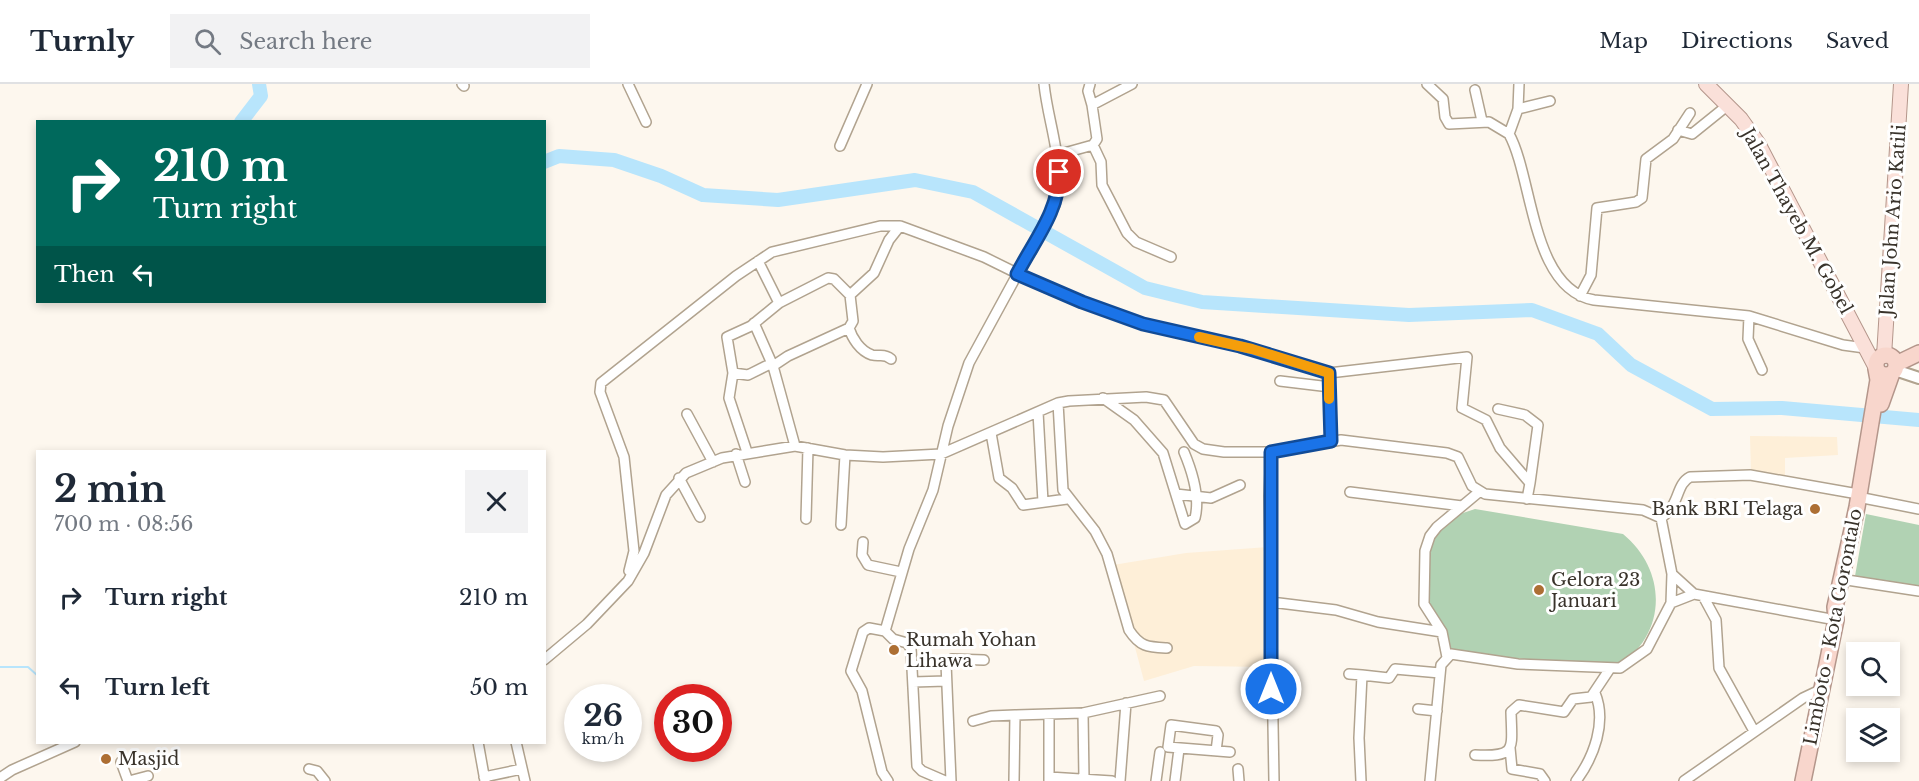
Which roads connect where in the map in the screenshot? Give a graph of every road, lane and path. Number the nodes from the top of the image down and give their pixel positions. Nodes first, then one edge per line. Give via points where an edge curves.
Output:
1 (628, 84) edge
2 (867, 84) edge
3 (1044, 84) edge
4 (1090, 84) edge
5 (1132, 84) edge
6 (1427, 84) edge
7 (1519, 84) edge
8 (1706, 84) edge
9 (1901, 84) edge
10 (1475, 90) dead end
11 (1550, 101) dead end
12 (1092, 105) junction
13 (1728, 105) junction
14 (1518, 109) junction
15 (1690, 113) dead end
16 (1482, 121) junction
17 (646, 122) dead end
18 (1678, 130) junction
19 (1509, 134) junction
20 (1093, 145) junction
21 (840, 146) dead end
22 (1057, 155) junction
23 (900, 226) junction
24 (1171, 257) dead end
25 (758, 261) junction
26 (1017, 274) junction
27 (850, 295) junction
28 (1580, 296) junction
29 (779, 303) junction
30 (1749, 316) junction
31 (754, 322) junction
32 (849, 327) junction
33 (1887, 328) junction
34 (1856, 329) junction
35 (1865, 348) junction
36 (1919, 353) edge
37 (891, 359) dead end
38 (772, 365) junction
39 (1886, 365) junction
40 (1762, 370) dead end
41 (733, 373) junction
42 (1329, 373) junction
43 (1919, 378) edge
44 (1280, 381) dead end
45 (1330, 387) junction
46 (1103, 398) junction
47 (1058, 403) junction
48 (1498, 409) dead end
49 (1038, 412) junction
50 (687, 414) dead end
51 (991, 433) junction
52 (1331, 441) junction
53 (1194, 444) junction
54 (795, 446) junction
55 (808, 448) junction
56 (747, 452) junction
57 (1184, 452) junction
58 (1271, 452) junction
59 (736, 454) junction
60 (941, 454) junction
61 (845, 455) junction
62 (1166, 460) junction
63 (713, 462) junction
64 (679, 478) junction
65 (745, 482) dead end
66 (1530, 483) junction
67 (1240, 485) dead end
68 (1350, 492) dead end
69 (1479, 492) junction
70 (1176, 494) junction
71 (1861, 496) junction
72 (1196, 498) junction
73 (1067, 499) junction
74 (1527, 500) junction
75 (1043, 502) junction
76 (1462, 506) junction
77 (1919, 509) edge
78 (700, 517) dead end
79 (1661, 518) junction
80 (806, 519) dead end
81 (842, 525) dead end
82 (863, 542) dead end
83 (901, 572) junction
84 (1672, 574) junction
85 (1847, 580) junction
86 (1919, 591) edge
87 (1698, 595) junction
88 (609, 600) junction
89 (1271, 602) junction
90 (1671, 603) junction
91 (1836, 620) junction
92 (885, 630) junction
93 (1442, 632) junction
94 (1167, 648) dead end
95 (1447, 657) junction
96 (546, 658) edge
97 (984, 660) dead end
98 (1609, 670) junction
99 (1440, 673) junction
100 (1349, 674) dead end
101 (1362, 675) junction
102 (946, 681) junction
103 (913, 682) junction
104 (1822, 689) junction
105 (1595, 693) junction
106 (1160, 696) dead end
107 (1126, 703) junction
108 (1418, 709) dead end
109 (1437, 711) junction
110 (1083, 713) junction
111 (1015, 716) junction
112 (1049, 716) junction
113 (973, 721) dead end
114 (1754, 731) junction
115 (70, 744) edge
116 (478, 744) edge
117 (516, 744) edge
118 (1510, 746) junction
119 (1179, 749) junction
120 (1216, 751) junction
121 (1160, 752) dead end
122 (1230, 752) dead end
123 (1475, 755) dead end
124 (121, 762) dead end
125 (309, 769) dead end
126 (522, 769) junction
127 (1238, 769) dead end
128 (148, 776) dead end
129 (0, 778) edge
130 (1049, 779) edge
131 (1084, 779) junction
132 (483, 780) edge
133 (128, 781) edge
134 (325, 781) edge
135 (525, 781) edge
136 (888, 781) edge
137 (945, 781) edge
138 (951, 781) edge
139 (1014, 781) edge
140 (1110, 781) edge
141 (1120, 781) edge
142 (1156, 781) edge
143 (1175, 781) edge
144 (1239, 781) edge
145 (1274, 781) edge
146 (1360, 781) edge
147 (1430, 781) edge
148 (1545, 781) edge
149 (1576, 781) edge
150 (1684, 781) edge
151 (1803, 781) edge

1 - 17 street
2 - 21 street
3 - 22 street
4 - 12 street
5 - 12 street
6 - 16 street via 1443,99 1449,124
7 - 14 street
8 - 13 main road, Jalan Thayeb M. Gobel
9 - 33 main road, Jalan John Ario Katili
10 - 16 street
11 - 14 street
12 - 20 street via 1097,139
13 - 18 street via 1692,134
13 - 34 main road, Jalan Thayeb M. Gobel via 1758,143
14 - 19 street
15 - 18 street
16 - 19 street
18 - 28 street via 1673,139 1646,159 1642,198 1597,208 1591,275
19 - 28 street via 1546,255 1555,271
20 - 22 street
20 - 24 street via 1101,162 1102,185 1127,233 1136,242
22 - 26 street via 1059,189 1055,205
23 - 25 street via 880,226 784,248
23 - 26 street via 984,257
23 - 27 street via 874,273
25 - 29 street
25 - 88 street via 599,386 623,452 634,551 631,567
26 - 42 street via 1143,324 1240,346
26 - 60 street via 969,363
27 - 29 street via 828,278
27 - 32 street
28 - 30 street
29 - 31 street
30 - 35 street
30 - 40 street via 1748,339
31 - 38 street
31 - 41 street via 728,337
32 - 37 street via 855,341 867,353
32 - 38 street
33 - 34 main road via 1868,337
33 - 39 main road, Jalan John Ario Katili
34 - 35 main road, Jalan Thayeb M. Gobel
35 - 39 main road, Jalan Thayeb M. Gobel
36 - 39 highway
38 - 41 street via 748,375
38 - 54 street
39 - 43 street
39 - 71 highway
41 - 56 street via 729,398
42 - 45 street
42 - 66 street via 1467,357 1462,408 1486,420 1500,448
44 - 45 street
45 - 52 street
46 - 47 street
46 - 53 street via 1164,400
46 - 62 street via 1134,420
47 - 49 street
47 - 73 street via 1063,490
48 - 66 street via 1525,415 1538,425
49 - 51 street
49 - 75 street
50 - 63 street
51 - 60 street
51 - 75 street via 999,478 1012,488 1023,505
52 - 58 street
52 - 69 street via 1447,453 1463,462 1472,486
53 - 57 street
53 - 58 street via 1224,452
54 - 55 street
54 - 56 street
55 - 61 street
55 - 80 street
56 - 59 street
57 - 62 street
57 - 72 street
58 - 89 street
59 - 63 street
59 - 65 street
60 - 61 street
60 - 83 street via 933,490
61 - 81 street
62 - 70 street
63 - 64 street
64 - 78 street
64 - 88 street via 666,495 638,566
66 - 74 street
67 - 72 street via 1211,498
68 - 76 street
69 - 74 street
69 - 76 street
70 - 72 street
70 - 72 street via 1185,524 1195,518
71 - 77 street
71 - 79 street via 1750,475 1690,477 1683,482 1676,505
71 - 85 highway
71 - 91 highway, Limboto - Kota Gorontalo via 1835,607
73 - 75 street
73 - 94 street via 1081,511 1107,554 1129,630 1145,647
74 - 79 street via 1643,510
76 - 93 street via 1430,536 1425,551 1424,604
79 - 84 street
82 - 83 street via 862,555 868,564
83 - 92 street
84 - 87 street
84 - 90 street
85 - 86 street
85 - 91 highway
87 - 90 street
87 - 91 street
87 - 114 street via 1716,620 1719,668
88 - 96 street
89 - 93 street via 1336,610 1378,622
89 - 145 street
90 - 98 street via 1647,649 1620,668
91 - 104 highway, Limboto - Kota Gorontalo
92 - 103 street via 893,639 909,646
92 - 136 street via 870,628 863,632 851,671 862,691
93 - 95 street
95 - 98 street via 1451,654 1518,664
95 - 99 street
97 - 102 street via 948,660
98 - 105 street
99 - 101 street via 1395,669 1389,678
99 - 109 street
100 - 101 street
101 - 146 street
102 - 103 street
102 - 138 street
103 - 137 street via 917,766
104 - 114 street
104 - 151 highway, Limboto - Kota Gorontalo
105 - 118 street via 1585,699 1573,699 1563,712 1514,707
105 - 149 street via 1599,713 1594,751
106 - 107 street
107 - 110 street
107 - 141 street
108 - 109 street
109 - 147 street
110 - 112 street
110 - 131 street
111 - 112 street
111 - 113 street
111 - 139 street
112 - 130 street
114 - 150 street
115 - 129 street
116 - 132 street
117 - 126 street
118 - 123 street via 1502,756
118 - 148 street via 1512,769 1542,774
119 - 120 street
119 - 120 street via 1167,745 1173,724 1216,730
119 - 143 street
120 - 122 street
121 - 142 street
124 - 133 street
125 - 134 street via 317,771
126 - 132 street
126 - 135 street
127 - 144 street
128 - 133 street
130 - 131 street
131 - 140 street

